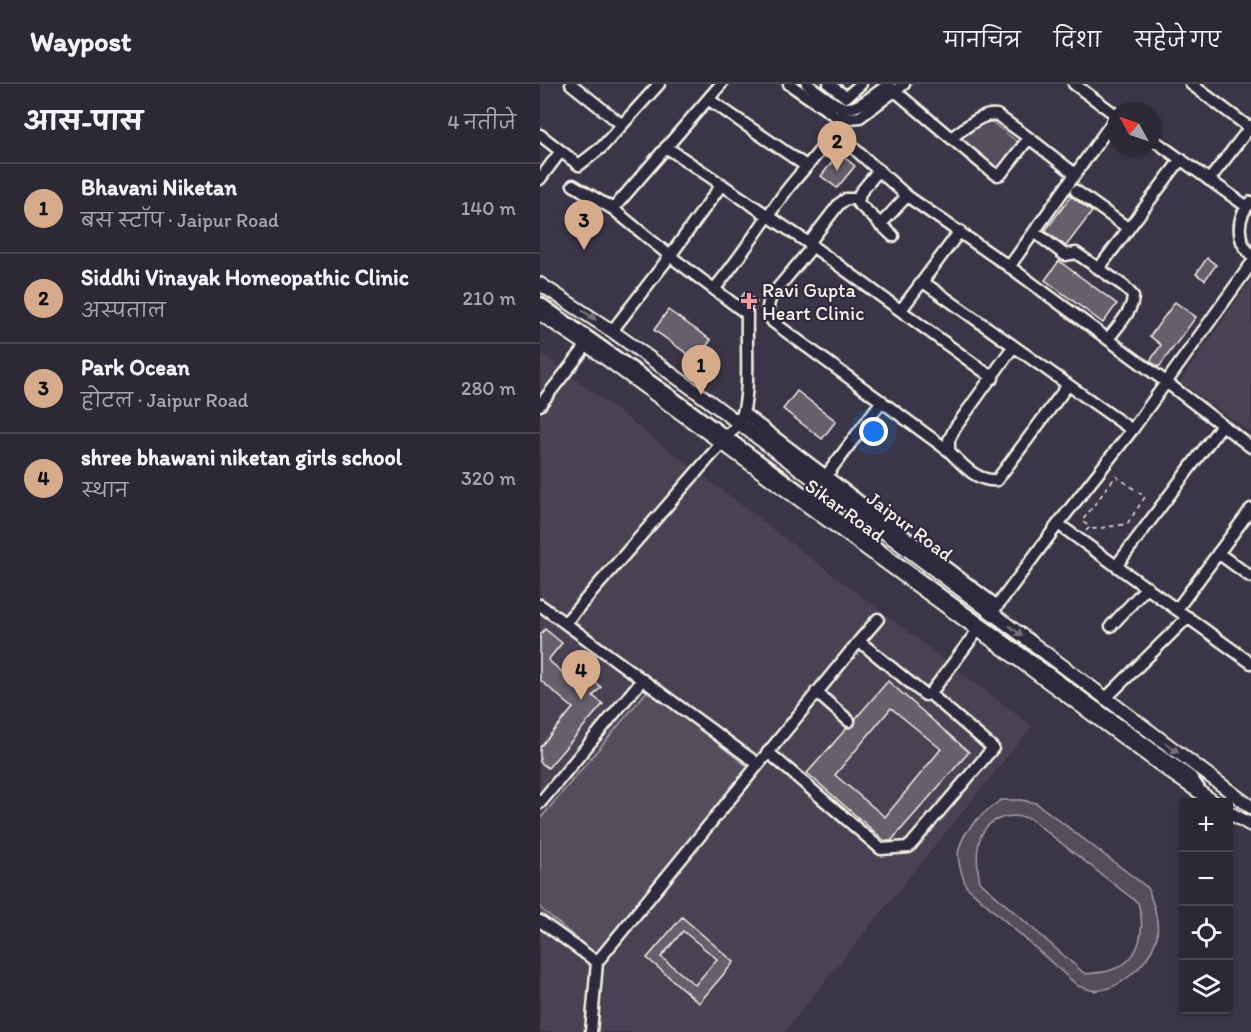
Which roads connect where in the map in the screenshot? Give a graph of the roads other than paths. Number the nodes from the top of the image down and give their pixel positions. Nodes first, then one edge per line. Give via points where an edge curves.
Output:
1 (572, 84) edge
2 (660, 84) edge
3 (721, 84) edge
4 (789, 84) edge
5 (807, 84) edge
6 (830, 84) edge
7 (861, 84) edge
8 (1074, 84) edge
9 (1191, 84) edge
10 (896, 86) edge
11 (708, 99) junction
12 (1107, 109) edge
13 (839, 118) junction
14 (621, 124) junction
15 (1251, 127) edge
16 (1107, 129) edge
17 (540, 135) edge
18 (951, 138) junction
19 (1029, 138) junction
20 (1161, 145) edge
21 (666, 147) junction
22 (561, 152) junction
23 (1181, 159) junction
24 (806, 166) junction
25 (879, 170) junction
26 (1075, 174) junction
27 (540, 179) edge
28 (1209, 180) junction
29 (722, 184) junction
30 (573, 185) dead end
31 (1076, 191) dead end
32 (907, 196) junction
33 (857, 199) junction
34 (1249, 204) edge
35 (613, 209) junction
36 (769, 215) junction
37 (880, 225) junction
38 (1128, 228) junction
39 (960, 231) junction
40 (893, 236) dead end
41 (1041, 237) dead end
42 (811, 244) junction
43 (1251, 255) edge
44 (670, 256) junction
45 (1251, 264) edge
46 (1010, 267) junction
47 (1099, 268) junction
48 (923, 282) junction
49 (540, 284) edge
50 (715, 288) junction
51 (540, 303) edge
52 (901, 310) junction
53 (768, 313) junction
54 (540, 314) edge
55 (747, 314) junction
56 (612, 331) junction
57 (1108, 339) junction
58 (587, 345) junction
59 (1013, 347) junction
60 (993, 378) junction
61 (1167, 381) junction
62 (1068, 385) junction
63 (882, 401) junction
64 (540, 405) edge
65 (740, 418) junction
66 (1222, 425) junction
67 (1132, 430) junction
68 (724, 440) junction
69 (1251, 447) edge
70 (949, 451) junction
71 (823, 480) junction
72 (1251, 509) edge
73 (1059, 524) junction
74 (1218, 553) junction
75 (1117, 565) junction
76 (1251, 577) edge
77 (1148, 587) junction
78 (540, 605) edge
79 (1177, 609) junction
80 (995, 610) junction
81 (1188, 617) junction
82 (878, 619) dead end
83 (565, 623) junction
84 (1111, 626) dead end
85 (978, 630) junction
86 (859, 641) junction
87 (1251, 663) edge
88 (642, 680) junction
89 (816, 692) junction
90 (930, 694) junction
91 (1105, 699) junction
92 (849, 721) dead end
93 (768, 752) junction
94 (758, 764) junction
95 (1191, 777) junction
96 (1214, 781) junction
97 (1208, 798) edge
98 (1208, 798) edge
99 (540, 803) edge
100 (1251, 807) edge
101 (1233, 815) edge
102 (1251, 825) edge
103 (540, 921) edge
104 (597, 962) junction
105 (591, 1032) edge

1 - 14 street
2 - 14 street
3 - 11 street
4 - 13 street
5 - 13 street
6 - 7 street via 846,97
8 - 12 street
9 - 15 street
10 - 13 street via 860,117
10 - 18 street
11 - 21 street
11 - 24 street
13 - 24 street
13 - 25 street via 839,135
14 - 22 street via 602,147 579,165
15 - 28 street
16 - 26 street
17 - 22 street
18 - 19 street via 992,114
18 - 19 street via 998,175
19 - 26 street
20 - 23 street
21 - 29 street
21 - 35 street
22 - 27 street
23 - 28 street
23 - 38 street
24 - 36 street
25 - 32 street
25 - 33 street
26 - 46 street
28 - 34 street
29 - 36 street
29 - 44 street
30 - 35 street
31 - 38 street
32 - 37 street
32 - 39 street
33 - 37 street
33 - 42 street via 839,204
34 - 43 street via 1239,227 1240,239
35 - 44 street
36 - 42 street
36 - 50 street
37 - 40 street
38 - 47 street
39 - 46 street
39 - 48 street
41 - 47 street via 1065,255 1076,253
42 - 52 street
42 - 53 street via 772,295
44 - 50 street
44 - 56 street
45 - 61 street
46 - 57 street
47 - 57 street via 1133,296
48 - 52 street
48 - 59 street
49 -> 56 main road, Jaipur Road
50 - 55 street
51 - 68 street
52 - 60 street
53 - 55 street
53 - 63 street via 773,322
54 - 58 main road, Sikar Road
55 - 65 street via 746,394
56 - 65 main road, Jaipur Road
57 - 61 street
58 - 64 street
58 - 68 main road, Sikar Road
59 - 60 street
59 - 62 street
60 - 70 street via 955,428
61 - 66 street
61 - 67 street
62 - 67 street
62 - 70 street via 997,480 980,478
63 - 70 street
63 - 71 street
65 - 68 street
65 - 71 main road, Jaipur Road
66 - 69 street
66 - 75 street
67 - 73 street
68 - 83 street
68 - 85 main road, Sikar Road
68 - 95 street
71 - 80 main road, Jaipur Road
72 - 74 street
73 - 75 street
73 - 80 street
74 - 76 street
74 - 79 street
75 - 77 street
77 - 79 street
77 - 84 street
78 - 83 street
79 - 81 street
80 -> 91 main road, Jaipur Road
81 - 87 street
81 - 91 street
82 - 86 street
83 - 88 street
85 - 90 street
85 - 97 main road, Sikar Road
86 - 89 street
86 - 90 street via 925,695
88 - 94 street
88 - 99 street
89 - 92 street
89 - 93 street
90 - 93 street via 993,748 909,847 881,849
91 -> 96 main road, Jaipur Road
93 - 94 street
94 - 104 street
95 - 96 street
95 - 98 street
96 - 100 main road, Jaipur Road
101 - 102 main road
103 - 104 street
104 - 105 street

